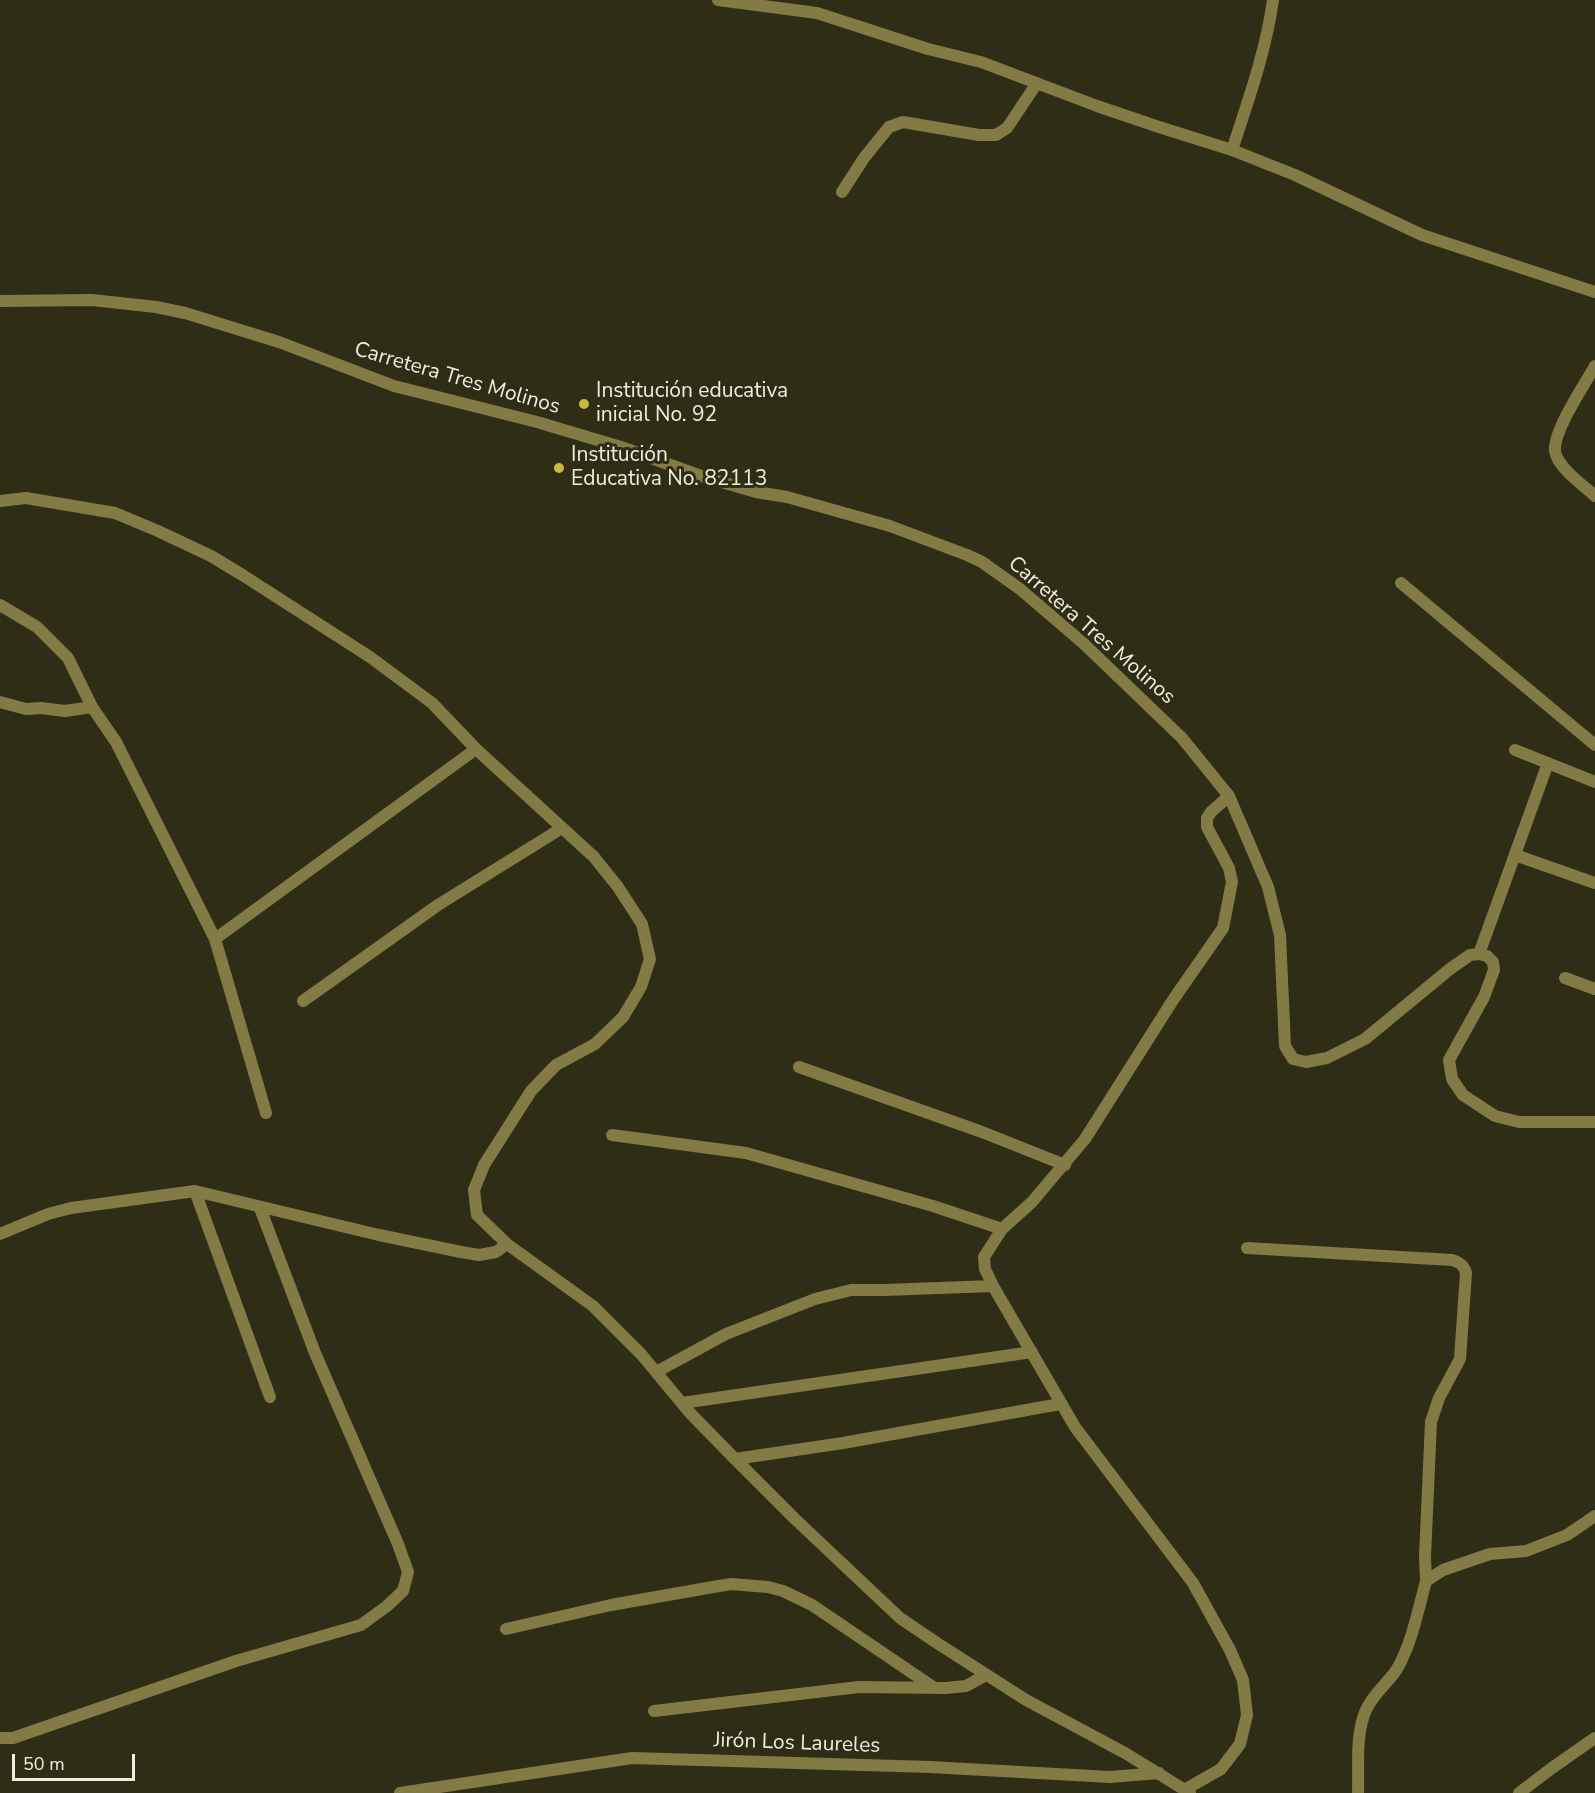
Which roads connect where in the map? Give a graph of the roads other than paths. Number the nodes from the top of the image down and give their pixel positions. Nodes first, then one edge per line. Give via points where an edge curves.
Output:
1 (718, 0) edge
2 (1273, 0) edge
3 (1036, 83) junction
4 (1232, 150) junction
5 (842, 192) dead end
6 (1595, 292) edge
7 (0, 301) edge
8 (1595, 366) edge
9 (1595, 496) edge
10 (0, 501) edge
11 (1401, 583) dead end
12 (0, 605) edge
13 (0, 702) edge
14 (92, 707) junction
15 (1595, 745) edge
16 (476, 749) junction
17 (1515, 750) dead end
18 (1548, 764) junction
19 (1595, 782) edge
20 (1229, 796) junction
21 (562, 828) junction
22 (1515, 855) junction
23 (1595, 883) edge
24 (215, 939) junction
25 (1479, 954) junction
26 (1565, 978) dead end
27 (1595, 989) edge
28 (303, 1001) dead end
29 (799, 1066) dead end
30 (266, 1113) dead end
31 (1595, 1122) edge
32 (612, 1135) dead end
33 (1065, 1165) junction
34 (195, 1191) junction
35 (260, 1208) junction
36 (1002, 1229) junction
37 (0, 1234) edge
38 (507, 1244) junction
39 (1247, 1248) dead end
40 (993, 1286) junction
41 (1032, 1352) junction
42 (656, 1372) junction
43 (270, 1397) dead end
44 (682, 1403) junction
45 (1060, 1404) junction
46 (735, 1460) junction
47 (1595, 1516) edge
48 (1426, 1581) junction
49 (506, 1629) dead end
50 (986, 1675) junction
51 (933, 1688) junction
52 (654, 1711) dead end
53 (0, 1738) edge
54 (1595, 1738) edge
55 (1159, 1773) junction
56 (1188, 1791) edge
57 (400, 1793) edge
58 (1358, 1793) edge
59 (1519, 1793) edge

1 - 3 street via 817,13 981,62
2 - 4 street via 1270,23
3 - 4 street
3 - 5 street via 1007,128 996,135 903,122 889,126
4 - 6 street via 1422,235
7 - 20 street, Carretera Tres Molinos via 92,300 185,313 279,342 394,386 537,422 701,476 890,526 967,555 1020,589 1083,643 1182,738
8 - 9 street via 1558,433 1555,452 1565,468
10 - 16 street via 26,498 115,513 211,556 370,657 432,703
11 - 15 street
12 - 14 street via 37,627 68,658
13 - 14 street via 26,709 65,711
14 - 24 street via 116,741
16 - 21 street
16 - 24 street
17 - 18 street
18 - 19 street
18 - 22 street
20 - 25 street, Carretera Tres Molinos via 1268,887 1280,935 1285,1046 1293,1059 1306,1062 1327,1058 1365,1039 1450,969 1470,955
20 - 33 street via 1207,818 1207,827 1229,868 1232,882 1223,928
21 - 28 street via 438,905
21 - 38 street via 594,857 618,887 642,924 650,959 641,987 622,1017 595,1044 556,1065 531,1091 484,1165 474,1190 477,1215
22 - 23 street
22 - 25 street
24 - 30 street
25 - 31 street via 1487,956 1494,970 1484,997 1449,1060 1452,1079 1463,1095 1495,1116 1519,1122
26 - 27 street
29 - 33 street
32 - 36 street via 746,1153
33 - 36 street
34 - 35 street
34 - 37 street via 70,1208
34 - 43 street
35 - 38 street via 478,1255 496,1252
35 - 53 street via 315,1353 398,1544 408,1572 403,1591 361,1625 236,1661 12,1738
36 - 40 street via 984,1257
38 - 42 street via 593,1306
39 - 48 street via 1452,1260 1464,1268 1460,1359 1431,1422
40 - 41 street
40 - 42 street via 851,1290 815,1299 726,1334
41 - 44 street
41 - 45 street
42 - 44 street
44 - 46 street
45 - 46 street
45 - 56 street via 1193,1583 1243,1680 1247,1715 1240,1744 1221,1769
46 - 50 street via 900,1618
47 - 48 street via 1567,1535 1526,1551 1490,1554 1443,1570
48 - 58 street via 1396,1670 1366,1710 1360,1734
49 - 51 street via 610,1605 731,1584 768,1587 812,1605
50 - 51 street via 966,1686
50 - 55 street
51 - 52 street via 859,1687
54 - 59 street
55 - 56 street
55 - 57 street, Jirón Los Laureles via 1110,1777 632,1758

